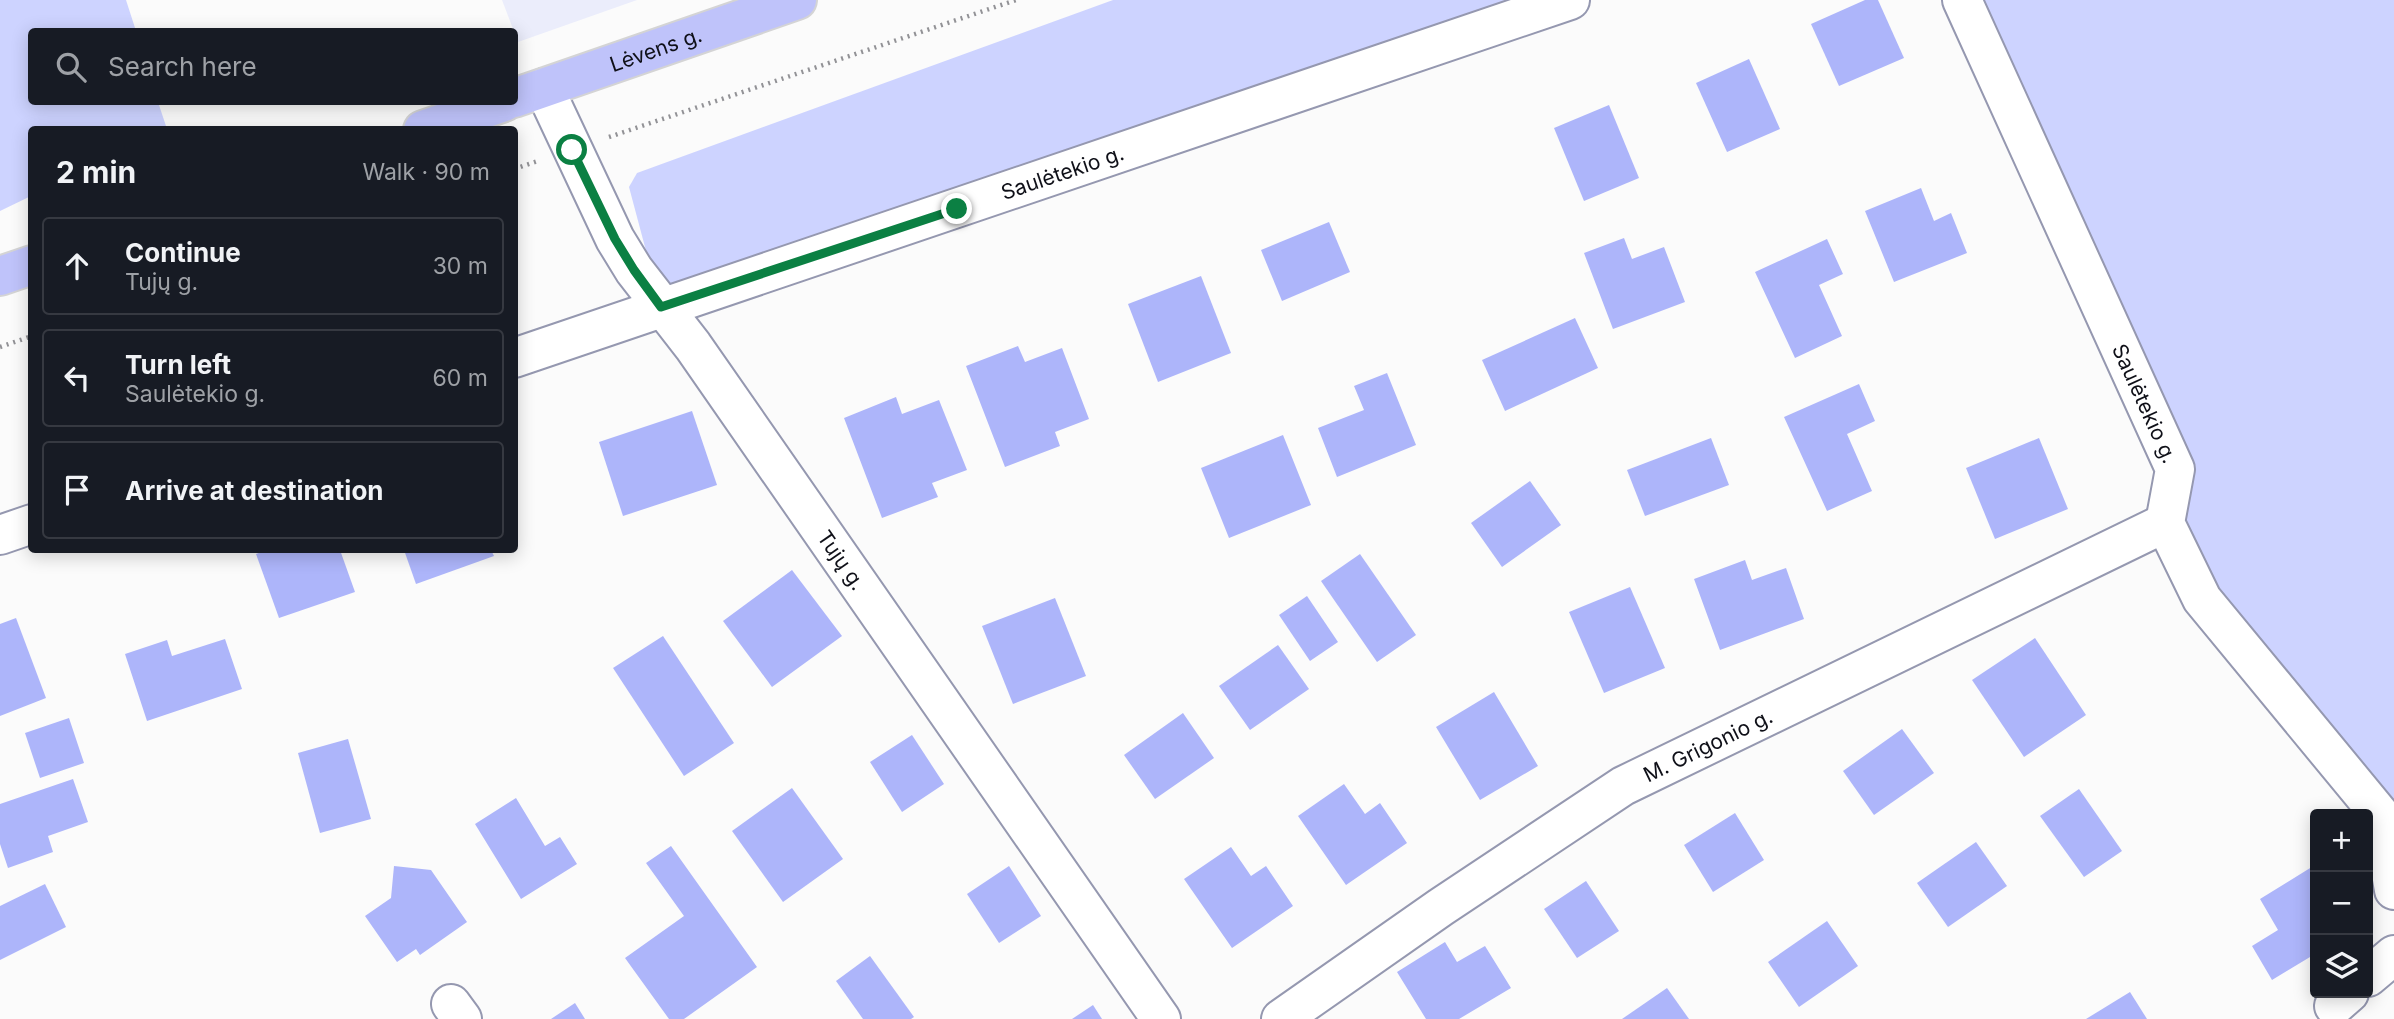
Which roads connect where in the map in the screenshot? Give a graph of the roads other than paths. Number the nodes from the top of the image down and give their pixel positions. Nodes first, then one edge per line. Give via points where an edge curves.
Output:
1 (797, 0) edge
2 (1570, 0) edge
3 (1962, 0) edge
4 (529, 93) edge
5 (496, 105) edge
6 (435, 126) edge
7 (28, 266) edge
8 (0, 276) edge
9 (661, 307) junction
10 (518, 357) edge
11 (2165, 523) junction
12 (28, 525) edge
13 (0, 535) edge
14 (2394, 890) edge
15 (2394, 955) edge
16 (2373, 973) edge
17 (1161, 1019) edge
18 (1281, 1019) edge

1 - 4 main road, Lėvens g.
2 - 9 street, Saulėtekio g.
3 - 11 street, Saulėtekio g. via 2175,468
4 - 9 street, Tujų g. via 572,150 615,239
5 - 6 main road
7 - 8 main road
9 - 10 street, Saulėtekio g.
9 - 17 street, Tujų g.
11 - 14 street via 2202,598 2381,816
11 - 18 street, M. Grigonio g. via 1623,786
12 - 13 street
15 - 16 street

